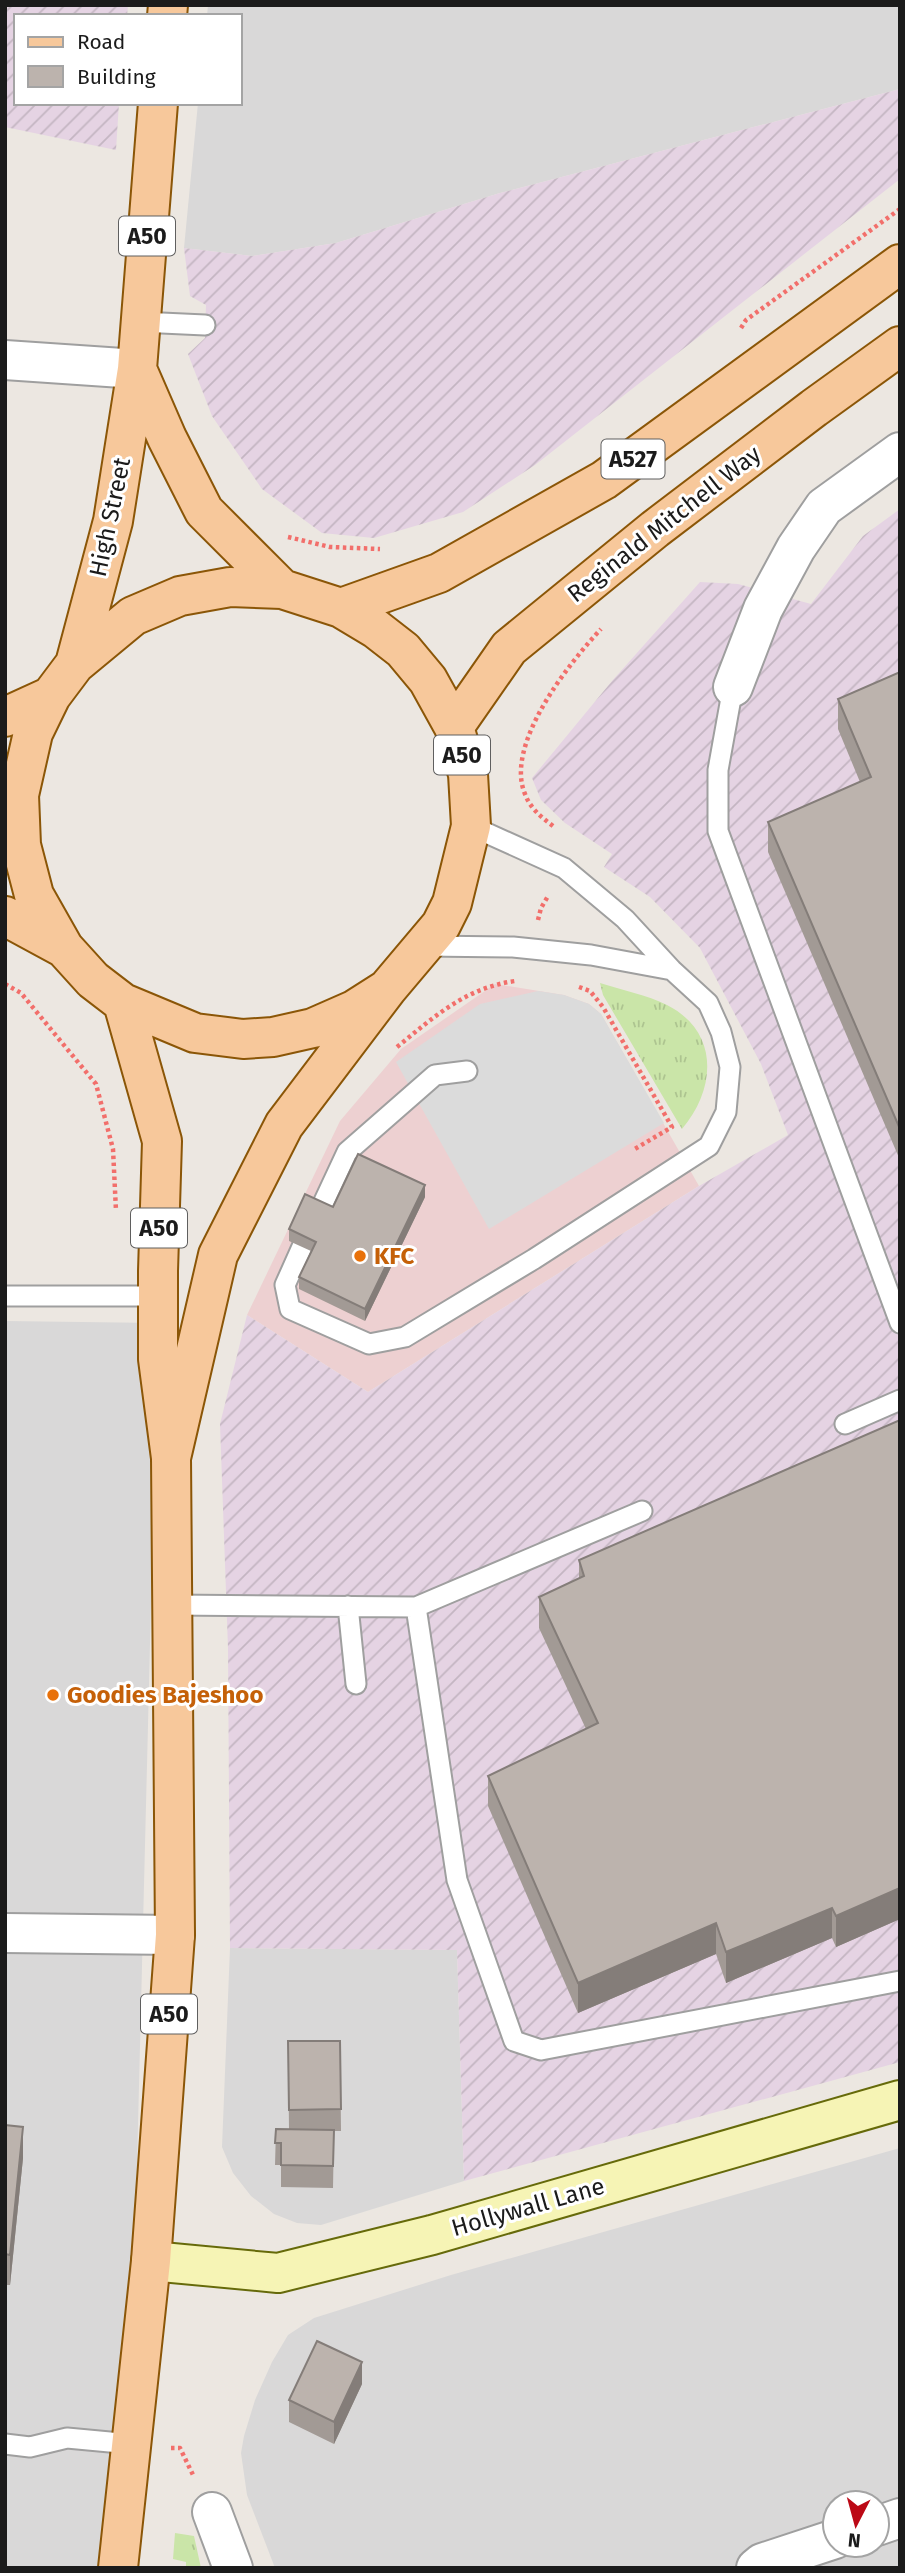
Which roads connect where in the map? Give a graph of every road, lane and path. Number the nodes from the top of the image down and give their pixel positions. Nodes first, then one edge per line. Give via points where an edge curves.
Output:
1 (158, 105) edge
2 (900, 209) edge
3 (900, 264) edge
4 (141, 322) junction
5 (205, 325) dead end
6 (739, 331) dead end
7 (900, 346) edge
8 (5, 360) edge
9 (137, 369) junction
10 (900, 453) edge
11 (278, 530) dead end
12 (393, 546) dead end
13 (282, 589) junction
14 (341, 608) junction
15 (605, 625) dead end
16 (75, 663) junction
17 (733, 687) joint
18 (51, 696) junction
19 (5, 717) edge
20 (454, 727) junction
21 (471, 826) junction
22 (564, 868) junction
23 (5, 916) edge
24 (424, 946) junction
25 (64, 948) junction
26 (532, 949) junction
27 (672, 970) junction
28 (5, 984) edge
29 (573, 985) dead end
30 (387, 989) junction
31 (123, 1003) junction
32 (467, 1071) dead end
33 (633, 1150) dead end
34 (319, 1212) edge
35 (116, 1216) dead end
36 (302, 1247) edge
37 (5, 1296) edge
38 (158, 1296) junction
39 (900, 1323) edge
40 (900, 1400) edge
41 (845, 1424) dead end
42 (172, 1458) junction
43 (642, 1511) dead end
44 (173, 1605) junction
45 (348, 1606) junction
46 (416, 1607) junction
47 (356, 1684) dead end
48 (5, 1933) edge
49 (175, 1935) junction
50 (900, 1980) edge
51 (900, 2100) edge
52 (151, 2261) junction
53 (5, 2444) edge
54 (131, 2444) junction
55 (212, 2512) joint
56 (821, 2544) edge
57 (118, 2568) edge
58 (233, 2568) edge
59 (756, 2568) edge

1 - 4 main road, High Street / A50
2 - 6 path via 746,320
3 - 14 main road, A527 via 604,480 439,573
4 - 5 lane
4 - 9 main road, High Street / A50
7 - 20 main road, Reginald Mitchell Way / A527 via 656,529 509,648
8 - 9 street
9 - 13 main road, High Street / A50 via 204,511
9 - 16 main road, High Street / A50 via 113,521
10 - 17 street via 824,507 763,609
11 - 12 path via 330,547
13 - 14 main road, A50
13 - 16 main road, A50 via 230,587 180,596 133,617
14 - 20 main road, A50 via 403,650 428,680
15 - 22 path via 548,697 522,759 524,793 533,810 577,844
16 - 18 main road, A50
17 - 39 lane via 718,770 718,831
18 - 19 main road
18 - 25 main road, A50 via 33,733 19,795 21,845 34,895
20 - 21 main road, A50 via 468,774
21 - 22 lane
21 - 24 main road, A50 via 452,903
22 - 26 path via 541,908
22 - 27 lane via 625,919
23 - 25 main road
24 - 26 lane
24 - 30 main road, A50
25 - 31 main road, A50 via 93,980
26 - 27 lane
27 - 36 lane via 708,1003 730,1068 726,1112 709,1146 405,1337 369,1344 290,1309 285,1285
28 - 35 path via 22,993 96,1084 113,1149
29 - 33 path via 590,991 603,1007 672,1127
30 - 31 main road, A50 via 313,1028 243,1039 195,1033
30 - 42 main road via 284,1125 218,1255
31 - 38 main road, A50 via 162,1141
32 - 34 lane via 435,1075 347,1152
37 - 38 lane
38 - 42 main road, A50 via 158,1359
40 - 41 lane
42 - 44 main road, A50
43 - 46 lane
44 - 45 lane
44 - 49 main road, A50
45 - 46 lane
45 - 47 lane
46 - 50 lane via 457,1880 514,2041 541,2050
48 - 49 street
49 - 52 main road, A50
51 - 52 street, Hollywall Lane via 432,2235 278,2273
52 - 54 main road, A50
53 - 54 lane via 30,2447 67,2438
54 - 55 path via 180,2448
54 - 57 main road, A50
55 - 58 street
56 - 59 street

